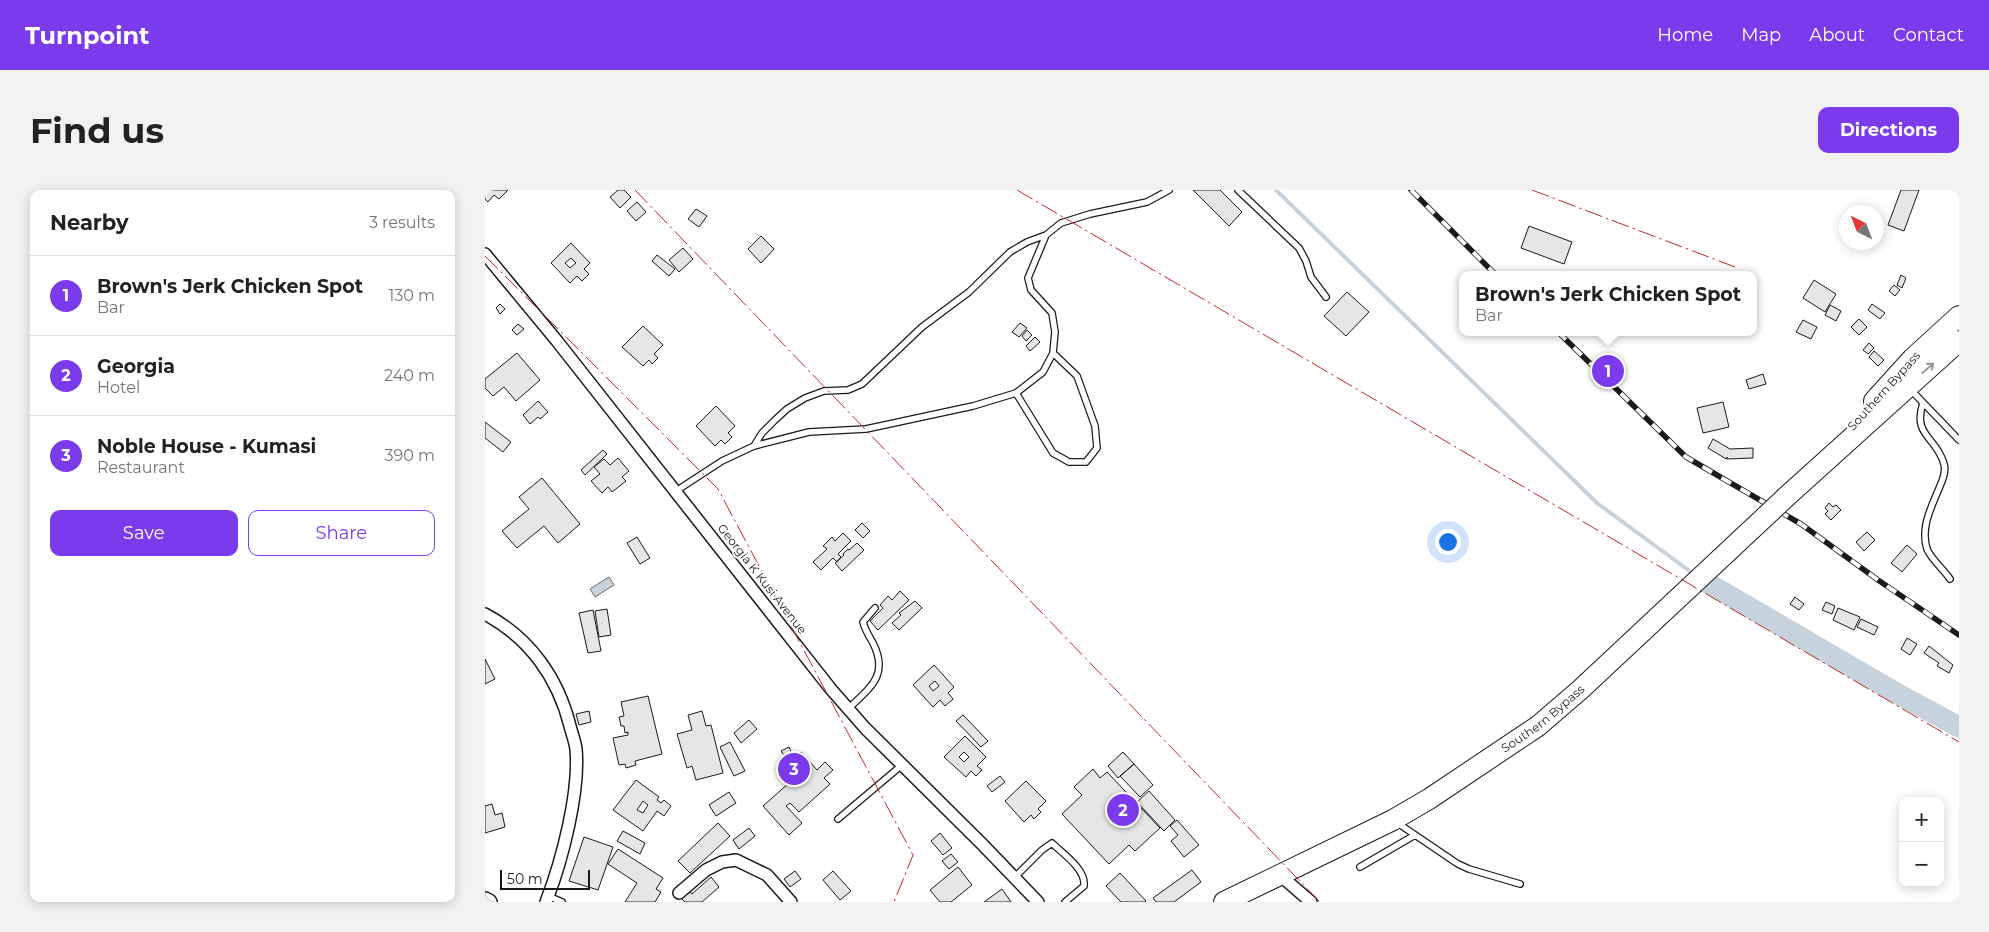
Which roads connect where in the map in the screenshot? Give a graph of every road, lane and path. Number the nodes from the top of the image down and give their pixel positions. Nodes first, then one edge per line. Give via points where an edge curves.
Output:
1 (1169, 190) edge
2 (1238, 190) edge
3 (1046, 235) junction
4 (485, 254) edge
5 (1326, 297) dead end
6 (1959, 316) edge
7 (1949, 341) edge
8 (1053, 353) junction
9 (1907, 386) junction
10 (1016, 393) junction
11 (1923, 403) junction
12 (1959, 440) edge
13 (753, 446) junction
14 (1813, 471) junction
15 (676, 491) junction
16 (1950, 579) dead end
17 (875, 608) dead end
18 (485, 614) edge
19 (849, 708) junction
20 (902, 766) junction
21 (838, 819) dead end
22 (1393, 820) junction
23 (1415, 835) junction
24 (1360, 866) dead end
25 (1281, 876) junction
26 (1015, 877) junction
27 (1520, 884) dead end
28 (679, 893) dead end
29 (547, 899) edge
30 (485, 900) edge
31 (489, 902) edge
32 (562, 902) edge
33 (791, 902) edge
34 (1038, 902) edge
35 (1065, 902) edge
36 (1224, 902) edge
37 (1311, 902) edge

1 - 3 lane via 1147,202 1061,223
2 - 5 lane via 1299,248 1311,277
3 - 8 lane via 1028,278 1031,290 1052,313 1055,332
3 - 13 lane via 1010,252 969,292 922,327 863,384 805,398 787,409 761,433
4 - 15 street, Georgia K Kusi Avenue
6 - 7 highway, Southern Bypass
9 -> 7 highway, Southern Bypass
7 - 14 highway, Southern Bypass via 1897,375
8 - 10 lane via 1043,372
8 - 10 lane via 1077,376 1095,426 1097,448 1086,462 1069,462 1053,453
9 - 11 lane
9 - 14 highway, Southern Bypass
10 - 13 lane via 973,406 866,429 809,432
11 - 12 lane
11 - 16 lane via 1921,427 1938,448 1945,466 1925,529 1927,550
13 - 15 lane via 722,461
14 - 22 highway, Southern Bypass, bridge via 1565,704 1538,726
15 - 19 street, Georgia K Kusi Avenue
17 - 19 lane via 863,622 879,658 880,670 866,692
18 - 29 street via 518,637 543,663 562,700 576,749 574,791 559,868
19 - 20 street, Georgia K Kusi Avenue
20 - 21 lane
20 - 26 street, Georgia K Kusi Avenue
22 - 23 lane
22 - 25 highway, Southern Bypass
23 - 24 lane
23 - 27 lane via 1458,864
25 - 36 highway, Southern Bypass
25 - 37 street
26 - 34 street, Georgia K Kusi Avenue
26 - 35 lane via 1052,843 1085,879 1084,886
28 - 33 street via 706,870 722,862 736,860 767,874
29 - 32 lane
30 - 31 main road

